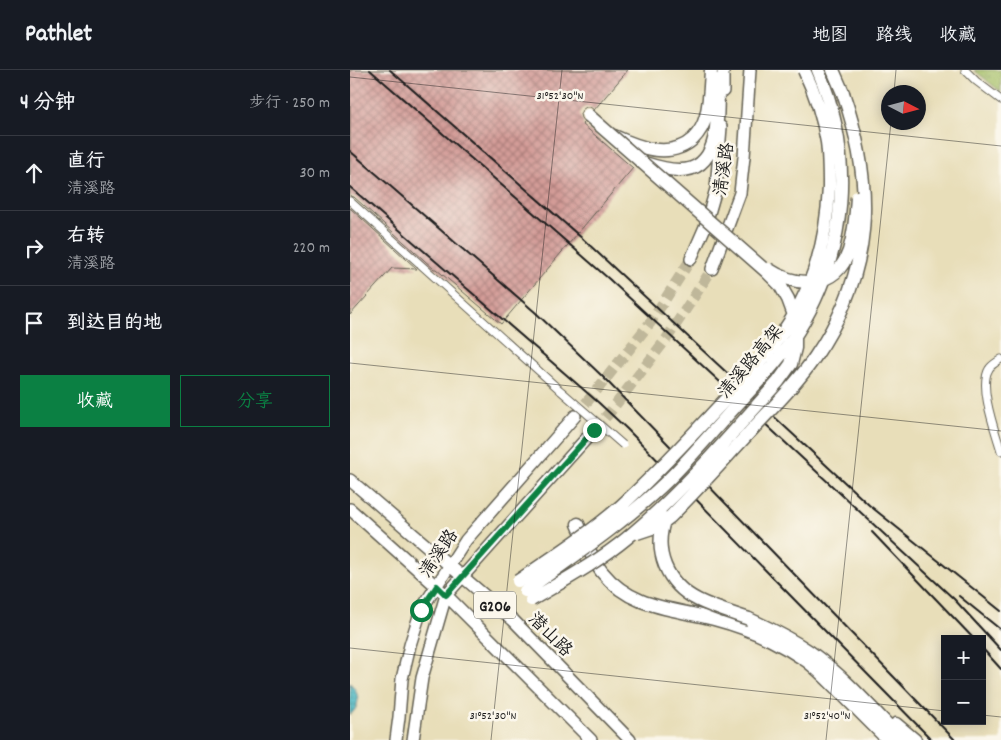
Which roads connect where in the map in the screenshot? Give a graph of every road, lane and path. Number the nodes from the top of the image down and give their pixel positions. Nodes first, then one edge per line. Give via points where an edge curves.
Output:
1 (710, 70) edge
2 (718, 70) edge
3 (723, 70) edge
4 (750, 70) edge
5 (804, 70) edge
6 (818, 70) edge
7 (833, 70) edge
8 (964, 70) edge
9 (1001, 100) edge
10 (610, 135) junction
11 (859, 149) junction
12 (641, 162) junction
13 (350, 202) edge
14 (691, 259) tunnel mouth
15 (712, 268) tunnel mouth
16 (1001, 359) edge
17 (574, 416) tunnel mouth
18 (594, 430) tunnel mouth
19 (623, 445) dead end
20 (1001, 452) edge
21 (350, 480) edge
22 (681, 489) junction
23 (350, 509) edge
24 (450, 566) junction
25 (462, 577) junction
26 (437, 586) junction
27 (524, 591) junction
28 (446, 595) junction
29 (846, 690) junction
30 (396, 740) edge
31 (413, 740) edge
32 (591, 740) edge
33 (630, 740) edge
34 (879, 740) edge
35 (888, 740) edge
36 (902, 740) edge
37 (915, 740) edge

1 - 10 highway, bridge via 706,118 688,143 680,148 662,150 644,148
2 - 12 highway via 715,137 707,156 691,169 662,168
3 - 14 main road, 清溪路 via 716,189
4 - 15 main road, 清溪路 via 740,193
5 - 27 highway, 清溪路高架, bridge via 820,112 830,168 825,232 803,298 766,356 659,470
6 - 27 highway, 清溪路高架, bridge via 832,109 841,166 836,234 814,302 774,364 669,480 595,542
7 - 11 highway, bridge via 853,120
8 - 9 street
10 - 11 highway, bridge via 750,257 772,272 804,283 825,279 835,273 849,251 858,196
10 - 12 highway, bridge via 588,115
11 - 29 highway, bridge via 865,220 861,250 846,300 814,358 788,392 682,506 658,526 632,535 618,534 583,522 590,552 601,571 624,592 648,605 748,630 808,662
12 - 22 highway, bridge via 780,285 795,318 795,348 791,364
13 - 19 street, bridge
16 - 20 street via 989,369 985,380
17 - 24 main road, 清溪路 via 466,540
18 - 25 main road, 清溪路
21 - 24 main road, 潜山路 / G206
22 - 27 highway, bridge via 626,540 604,555
22 - 29 highway, bridge via 664,519 660,545 665,566 679,586 698,600 774,630 810,652
23 - 26 main road, G206
24 - 25 main road, 潜山路 / G206
24 - 26 main road, 清溪路
25 - 28 main road, 清溪路
25 - 33 main road, 潜山路 / G206 via 513,620
26 - 28 main road, G206
26 - 30 main road, 清溪路 via 421,610 410,645 402,680
28 - 31 main road, 清溪路 via 422,678
28 - 32 main road, G206
29 - 34 highway
29 - 35 highway
29 - 36 highway
29 - 37 highway

